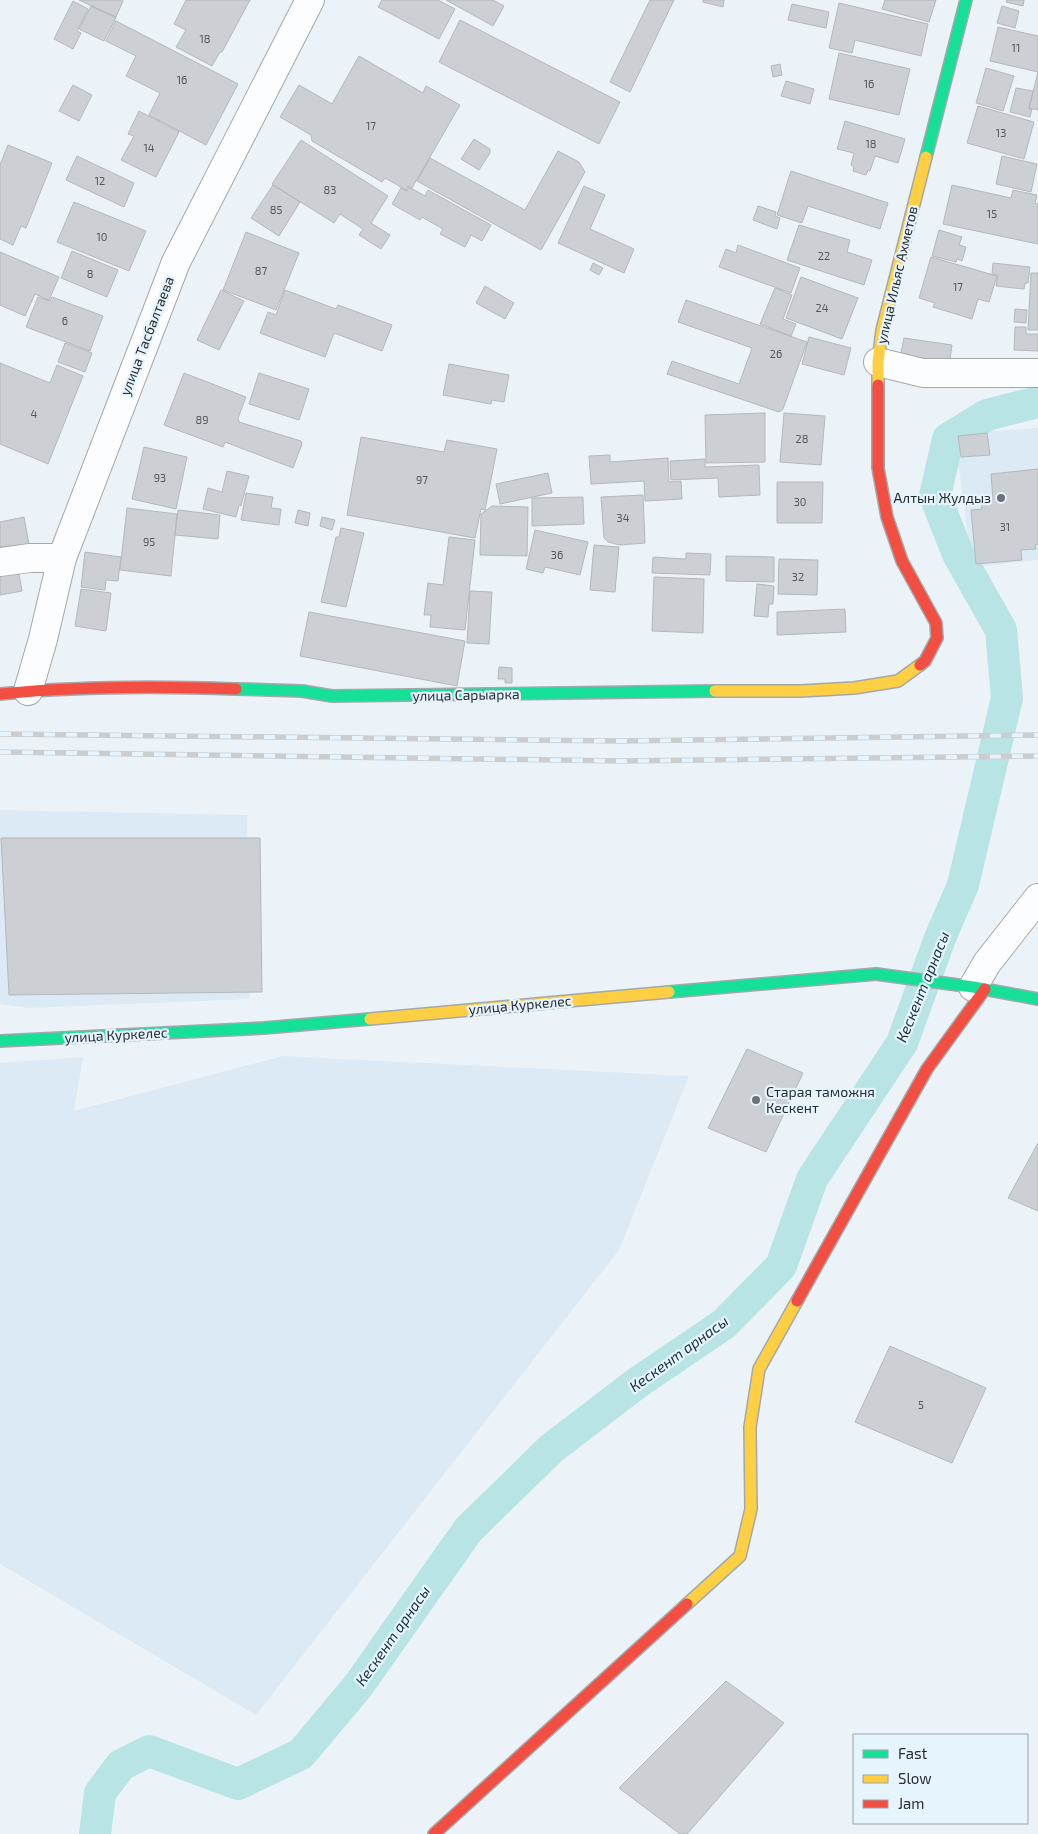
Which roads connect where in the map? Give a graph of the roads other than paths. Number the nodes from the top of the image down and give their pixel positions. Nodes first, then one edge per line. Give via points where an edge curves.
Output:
1 (310, 0) edge
2 (966, 0) edge
3 (878, 362) junction
4 (1038, 373) edge
5 (62, 558) junction
6 (0, 562) edge
7 (925, 661) joint
8 (28, 690) junction
9 (0, 694) edge
10 (1038, 898) edge
11 (979, 988) junction
12 (1038, 999) edge
13 (0, 1041) edge
14 (434, 1834) edge

1 - 5 street, улица Тасбалтаева via 176,262
2 - 3 street, улица Ильяс Ахметов via 882,330
3 - 4 street via 923,373
3 - 7 street, улица Ильяс Ахметов via 878,468 887,517 902,561 936,623 937,638
5 - 6 street
5 - 8 street, улица Тасбалтаева
7 - 8 street, улица Сарыарка via 898,681 801,691 332,696 302,691 224,688
8 - 9 street, улица Сарыарка
10 - 11 street via 987,963
11 - 12 street, улица Куркелес
11 - 13 street, улица Куркелес via 876,974 264,1028
11 - 14 street via 927,1069 759,1369 750,1427 751,1509 740,1556

